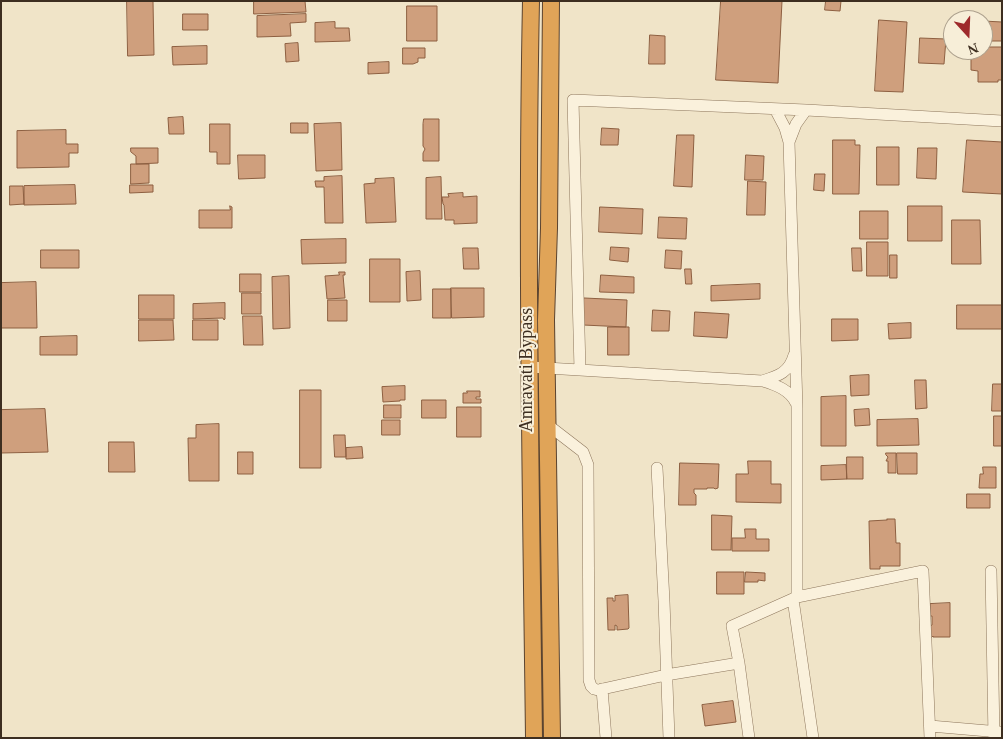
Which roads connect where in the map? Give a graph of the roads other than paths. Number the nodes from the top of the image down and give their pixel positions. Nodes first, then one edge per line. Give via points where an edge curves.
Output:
1 (531, 1) edge
2 (551, 1) edge
3 (775, 109) junction
4 (806, 110) junction
5 (1002, 121) edge
6 (789, 142) junction
7 (796, 346) junction
8 (530, 367) junction
9 (547, 368) junction
10 (580, 370) junction
11 (762, 381) junction
12 (797, 408) junction
13 (548, 425) junction
14 (657, 468) dead end
15 (991, 571) dead end
16 (795, 598) junction
17 (739, 663) junction
18 (666, 675) junction
19 (602, 689) junction
20 (930, 726) junction
21 (996, 734) edge
22 (534, 738) edge
23 (552, 738) edge
24 (606, 738) edge
25 (669, 738) edge
26 (749, 738) edge
27 (813, 738) edge
28 (930, 738) edge

1 - 8 highway, Amravati Bypass
2 - 9 highway, Amravati Bypass
3 - 4 street
3 - 6 street
3 - 10 street via 574,100
4 - 5 street
4 - 6 street
6 - 7 street
7 - 11 street via 787,370
7 - 12 street
8 - 9 street
8 - 22 highway, Amravati Bypass
9 - 10 street
9 - 13 highway, Amravati Bypass
10 - 11 street
11 - 12 street via 789,393
12 - 16 street
13 - 19 street via 583,452 588,465 589,680 594,689
13 - 23 highway, Amravati Bypass
14 - 18 street
15 - 21 street
16 - 17 street via 732,626
16 - 20 street via 923,571
16 - 27 street
17 - 18 street
17 - 26 street
18 - 19 street
18 - 25 street
19 - 24 street
20 - 21 street
20 - 28 street

